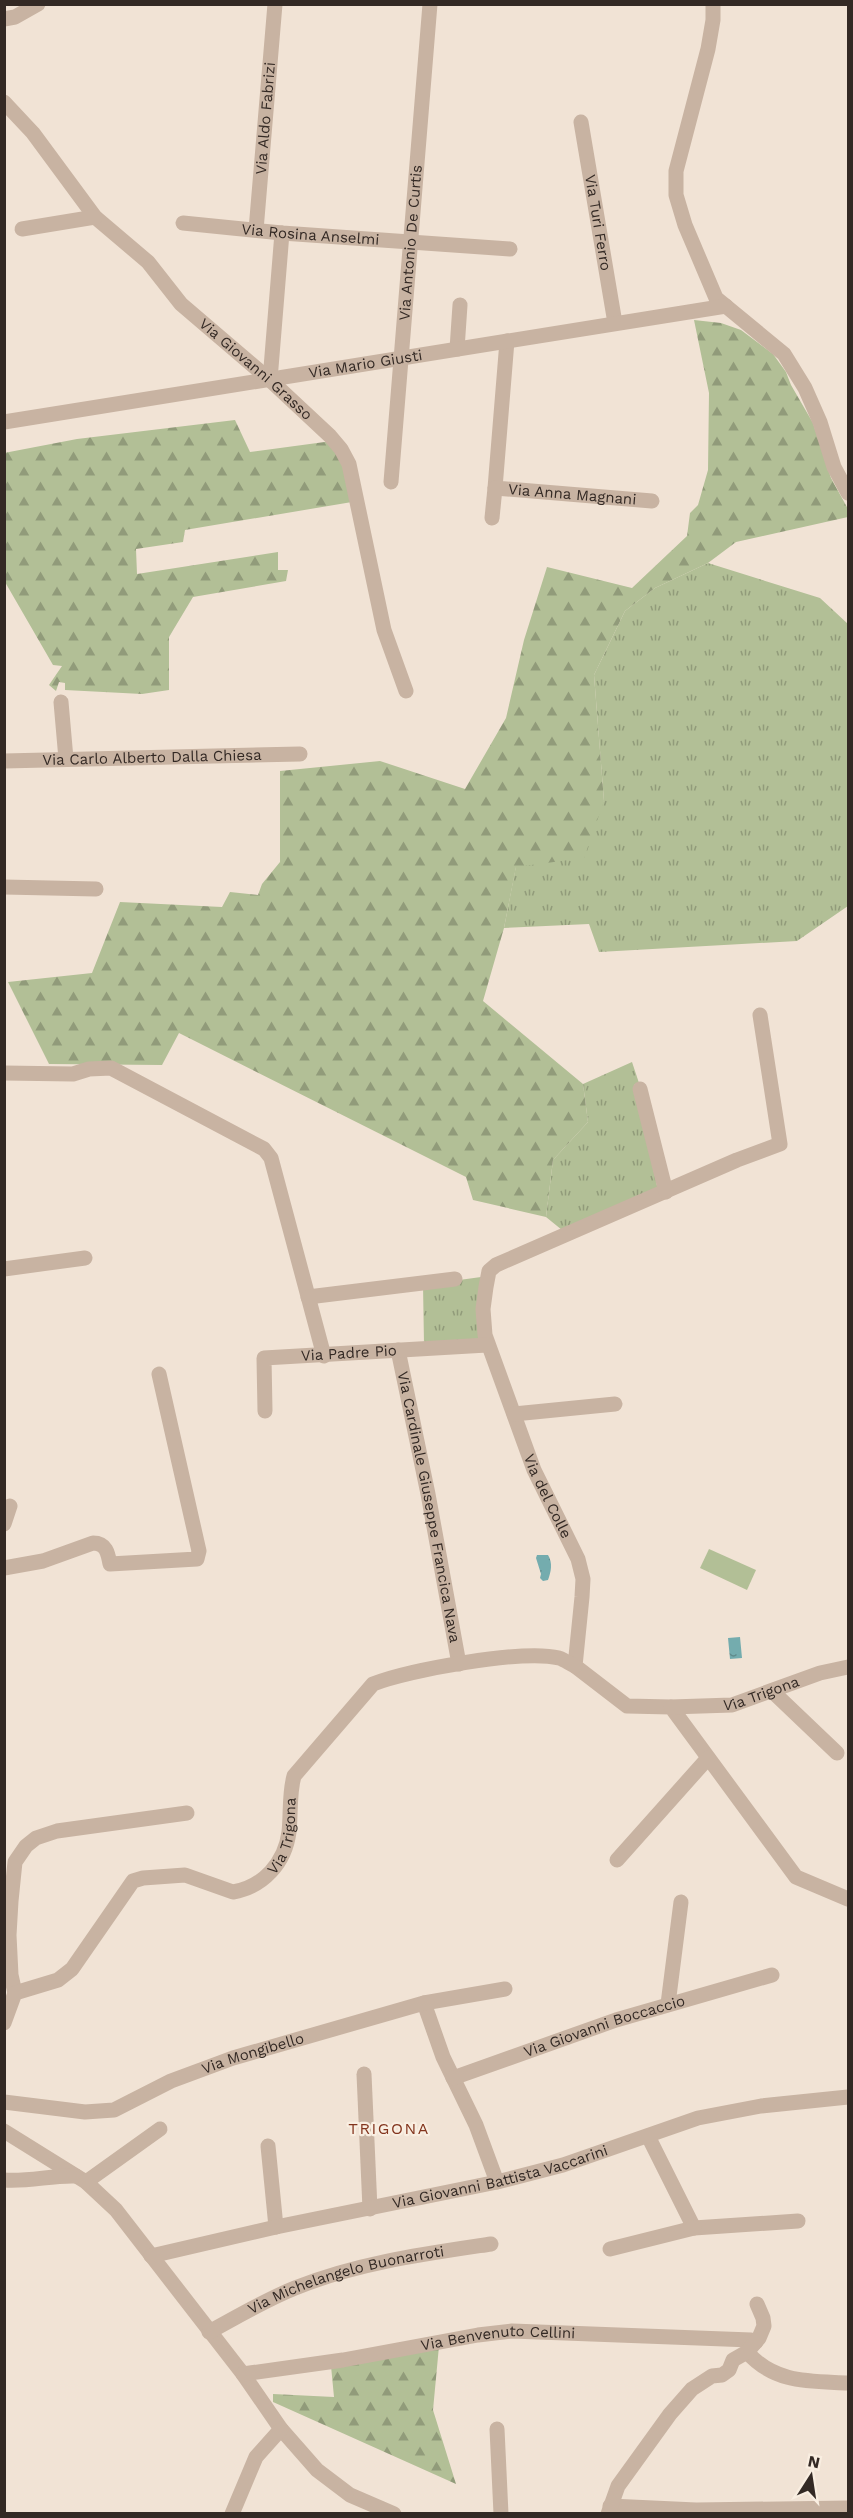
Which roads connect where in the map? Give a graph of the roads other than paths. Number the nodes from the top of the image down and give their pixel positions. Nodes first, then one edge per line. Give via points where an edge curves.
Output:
1 (38, 4) edge
2 (274, 4) edge
3 (430, 4) edge
4 (713, 4) edge
5 (11, 13) edge
6 (4, 102) edge
7 (580, 122) dead end
8 (95, 217) junction
9 (183, 223) dead end
10 (22, 229) dead end
11 (256, 230) junction
12 (282, 233) junction
13 (411, 241) junction
14 (510, 249) dead end
15 (460, 305) dead end
16 (726, 306) junction
17 (615, 323) junction
18 (507, 341) junction
19 (457, 349) junction
20 (401, 358) junction
21 (270, 380) junction
22 (4, 422) edge
23 (391, 483) dead end
24 (495, 488) junction
25 (849, 493) edge
26 (652, 501) dead end
27 (492, 518) dead end
28 (406, 691) dead end
29 (61, 702) dead end
30 (300, 754) dead end
31 (66, 759) junction
32 (4, 760) edge
33 (4, 887) edge
34 (96, 889) dead end
35 (760, 1015) dead end
36 (4, 1073) edge
37 (640, 1089) dead end
38 (666, 1192) junction
39 (85, 1258) dead end
40 (4, 1269) edge
41 (455, 1279) dead end
42 (308, 1297) junction
43 (488, 1345) junction
44 (398, 1350) junction
45 (324, 1356) junction
46 (159, 1374) dead end
47 (615, 1404) dead end
48 (265, 1411) dead end
49 (514, 1414) junction
50 (10, 1506) dead end
51 (4, 1524) edge
52 (4, 1568) edge
53 (459, 1664) junction
54 (575, 1666) junction
55 (849, 1667) edge
56 (772, 1691) junction
57 (671, 1707) junction
58 (837, 1753) dead end
59 (708, 1758) junction
60 (187, 1813) dead end
61 (617, 1860) dead end
62 (849, 1899) edge
63 (681, 1902) dead end
64 (766, 1976) dead end
65 (505, 1989) dead end
66 (15, 1993) junction
67 (424, 2003) junction
68 (668, 2004) junction
69 (4, 2023) edge
70 (364, 2074) dead end
71 (453, 2078) junction
72 (849, 2097) edge
73 (4, 2102) edge
74 (160, 2129) dead end
75 (4, 2131) edge
76 (648, 2136) junction
77 (268, 2146) dead end
78 (81, 2179) junction
79 (4, 2180) edge
80 (497, 2182) junction
81 (370, 2209) junction
82 (798, 2221) dead end
83 (276, 2227) junction
84 (694, 2228) junction
85 (491, 2244) dead end
86 (610, 2249) dead end
87 (151, 2256) junction
88 (757, 2304) dead end
89 (209, 2332) junction
90 (752, 2347) junction
91 (243, 2374) junction
92 (849, 2383) edge
93 (281, 2428) junction
94 (497, 2429) dead end
95 (849, 2508) edge
96 (377, 2510) edge
97 (609, 2510) edge
98 (232, 2514) edge
99 (394, 2514) edge
100 (501, 2514) edge

1 - 5 street
2 - 11 street, Via Aldo Fabrizi
3 - 13 street, Via Antonio De Curtis
4 - 16 street via 708,49 676,171 676,195 706,278 716,298
6 - 8 street, Via Giovanni Grasso
7 - 17 street, Via Turi Ferro
8 - 10 street
8 - 21 street, Via Giovanni Grasso via 148,262 181,304
9 - 11 street, Via Rosina Anselmi
11 - 12 street, Via Rosina Anselmi
12 - 13 street, Via Rosina Anselmi
12 - 21 street
13 - 14 street, Via Rosina Anselmi
13 - 20 street, Via Antonio De Curtis
15 - 19 street
16 - 17 street, Via Mario Giusti
16 - 25 street via 784,354 805,388 834,467
17 - 18 street, Via Mario Giusti
18 - 19 street, Via Mario Giusti
18 - 24 street, Via Anna Magnani
19 - 20 street, Via Mario Giusti
20 - 21 street, Via Mario Giusti
20 - 23 street, Via Antonio De Curtis
21 - 22 street, Via Mario Giusti
21 - 28 street, Via Giovanni Grasso via 330,436 349,464 384,630
24 - 26 street, Via Anna Magnani
24 - 27 street
29 - 31 street
30 - 31 street, Via Carlo Alberto Dalla Chiesa
31 - 32 street, Via Carlo Alberto Dalla Chiesa
33 - 34 street
35 - 38 street, Via del Colle via 780,1144
36 - 42 street via 73,1074 111,1068 256,1143 271,1158
37 - 38 street
38 - 43 street, Via del Colle via 489,1271 483,1309
39 - 40 street
41 - 42 street
42 - 45 street
43 - 44 street, Via Padre Pio
43 - 49 street, Via del Colle
44 - 45 street, Via Padre Pio
44 - 53 street, Via Cardinale Giuseppe Francica Nava
45 - 48 street, Via Padre Pio via 264,1358
46 - 52 street via 199,1551 197,1560 110,1564 106,1549 93,1543 43,1561
47 - 49 street
49 - 54 street, Via del Colle via 534,1470 578,1559 583,1579
50 - 51 street
53 - 54 street, Via Trigona via 545,1657 560,1658
53 - 66 street, Via Trigona via 388,1678 373,1683 364,1692 294,1776 289,1834 277,1865 267,1878 232,1892 185,1875 133,1881 72,1969 58,1980
54 - 57 street via 627,1706
55 - 56 street, Via Trigona
56 - 57 street, Via Trigona via 732,1705
56 - 58 street
57 - 59 street
59 - 61 street
59 - 62 street via 796,1877
60 - 66 street via 57,1831 26,1846 15,1862 11,1901 10,1975
63 - 68 street
64 - 68 street, Via Giovanni Boccaccio
65 - 67 street, Via Mongibello
66 - 69 street
67 - 71 street
67 - 73 street, Via Mongibello via 233,2058 171,2081 114,2110 86,2112
68 - 71 street, Via Giovanni Boccaccio
70 - 81 street
71 - 80 street
72 - 76 street, Via Giovanni Battista Vaccarini via 698,2118
74 - 78 street
75 - 78 street
76 - 80 street, Via Giovanni Battista Vaccarini
76 - 84 street
77 - 83 street
78 - 79 street via 56,2175
78 - 87 street via 116,2210
80 - 81 street, Via Giovanni Battista Vaccarini
81 - 83 street, Via Giovanni Battista Vaccarini
82 - 84 street
83 - 87 street, Via Giovanni Battista Vaccarini
84 - 86 street
85 - 89 street, Via Michelangelo Buonarroti via 344,2271 294,2289
87 - 89 street
88 - 90 street via 764,2326
89 - 91 street
90 - 91 street, Via Benvenuto Cellini via 751,2340 512,2331
90 - 92 street via 772,2372 792,2380
90 - 97 street via 722,2375 712,2376 692,2389 670,2414 618,2486
91 - 93 street
93 - 96 street via 326,2478
93 - 98 street via 256,2457
94 - 100 street
95 - 97 street
96 - 99 street

